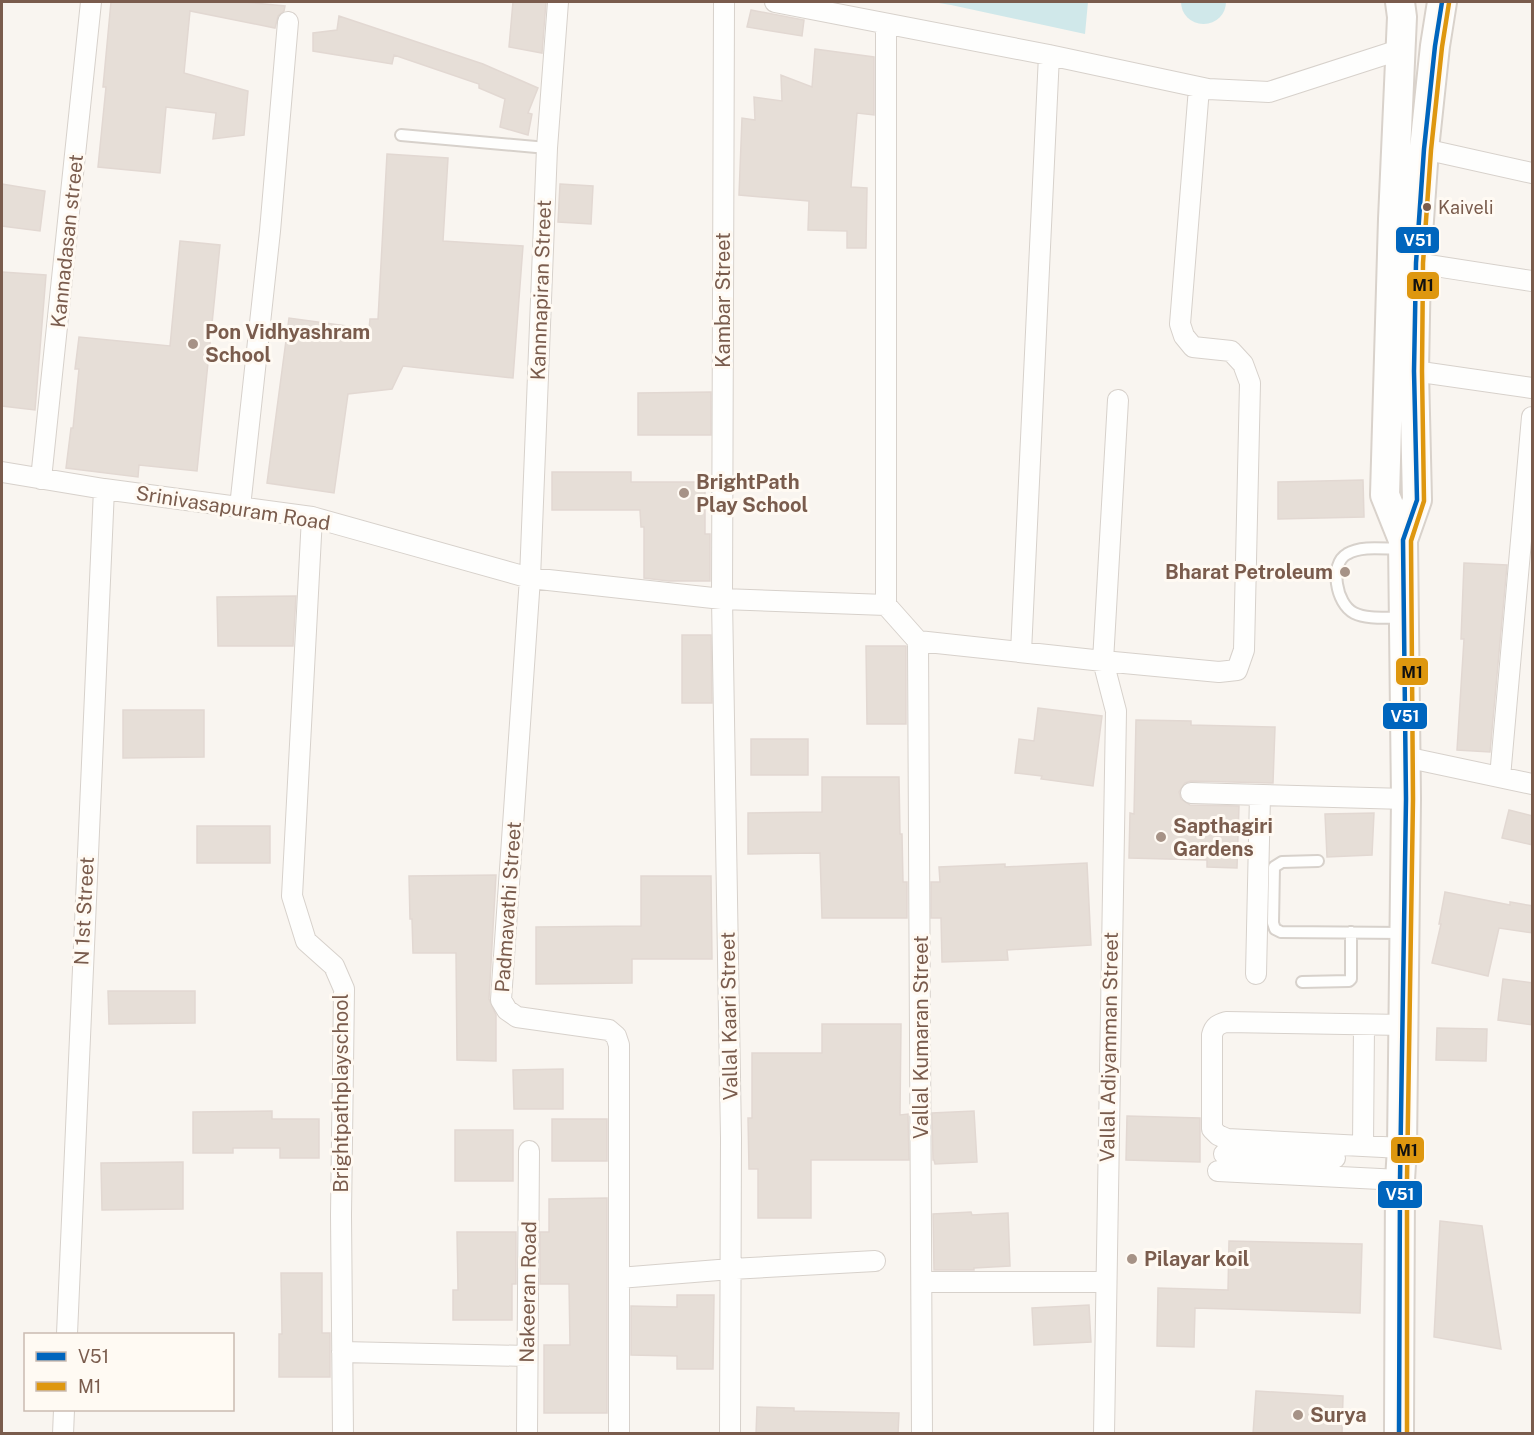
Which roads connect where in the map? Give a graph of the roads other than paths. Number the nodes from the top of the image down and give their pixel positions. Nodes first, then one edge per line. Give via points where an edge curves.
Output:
1 (91, 2) edge
2 (558, 2) edge
3 (724, 2) edge
4 (776, 2) edge
5 (1400, 2) edge
6 (1442, 2) edge
7 (288, 22) dead end
8 (886, 24) junction
9 (1399, 50) junction
10 (1049, 55) junction
11 (1199, 88) junction
12 (400, 135) dead end
13 (547, 148) junction
14 (1424, 150) junction
15 (1533, 173) edge
16 (1416, 263) junction
17 (1533, 281) edge
18 (1414, 371) junction
19 (1533, 388) edge
20 (1118, 400) dead end
21 (1533, 417) edge
22 (2, 472) edge
23 (41, 479) junction
24 (104, 489) junction
25 (240, 507) junction
26 (312, 517) junction
27 (1404, 544) junction
28 (530, 578) junction
29 (722, 599) junction
30 (886, 605) junction
31 (1404, 618) junction
32 (918, 641) junction
33 (1022, 652) junction
34 (1103, 661) junction
35 (1405, 757) junction
36 (1500, 777) junction
37 (1533, 784) edge
38 (1191, 793) dead end
39 (1260, 795) junction
40 (1406, 799) junction
41 (1318, 861) dead end
42 (1351, 932) junction
43 (1404, 933) junction
44 (1256, 974) dead end
45 (1302, 982) dead end
46 (1364, 1025) junction
47 (1404, 1025) junction
48 (1363, 1146) junction
49 (530, 1151) dead end
50 (1221, 1163) dead end
51 (1401, 1163) junction
52 (875, 1261) dead end
53 (731, 1269) junction
54 (619, 1278) junction
55 (922, 1282) junction
56 (1105, 1282) junction
57 (67, 1333) edge
58 (342, 1352) junction
59 (528, 1356) junction
60 (64, 1411) edge
61 (63, 1434) edge
62 (342, 1434) edge
63 (527, 1434) edge
64 (619, 1434) edge
65 (730, 1434) edge
66 (922, 1434) edge
67 (1104, 1434) edge
68 (1399, 1434) edge

1 - 23 street, Kannadasan street
2 - 13 street, Kannnapiran Street
3 - 29 street, Kambar Street
4 - 8 street
5 - 9 main road
6 - 14 main road
7 - 25 street
8 - 10 street
8 - 30 street
9 - 11 street via 1269,92
9 - 27 main road via 1385,495
10 - 11 street
10 - 33 street
11 - 34 street via 1180,324 1193,347 1231,351 1243,364 1250,383 1244,650 1237,670 1220,672
12 - 13 lane
13 - 28 street, Kannnapiran Street
14 - 15 street
14 - 16 main road
16 - 17 street
16 - 18 main road
18 - 19 street
18 - 27 main road via 1417,500
20 - 34 street, Vallal Adiyamman Street
21 - 36 street
22 - 23 street, Srinivasapuram Road
23 - 24 street, Srinivasapuram Road
24 - 25 street, Srinivasapuram Road
24 - 57 street, N 1st Street
25 - 26 street, Srinivasapuram Road
26 - 28 street, Srinivasapuram Road
26 - 58 street, Brightpathplayschool via 292,896 306,941 334,966 344,989
27 - 31 main road
27 - 31 lane via 1354,550 1344,555 1337,564 1337,588 1341,601 1352,612
28 - 29 street, Srinivasapuram Road
28 - 54 street, Padmavathi Street via 501,1000 517,1017 609,1030 616,1036
29 - 30 street, Srinivasapuram Road
29 - 53 street, Vallal Kaari Street
30 - 32 street
31 - 35 main road
32 - 33 street
32 - 55 street, Vallal Kumaran Street
33 - 34 street
34 - 56 street, Vallal Adiyamman Street via 1116,711
35 - 36 street
35 - 40 main road
36 - 37 street
38 - 39 street
39 - 40 street
39 - 44 street
40 - 43 main road
41 - 42 lane via 1282,862 1274,867 1275,929
42 - 43 lane
42 - 45 lane via 1351,979
43 - 47 main road
46 - 47 street
46 - 48 street
46 - 48 street via 1227,1022 1219,1024 1212,1035 1212,1129 1218,1136 1227,1140
47 - 51 main road
48 - 51 street
49 - 59 street, Nakeeran Road
50 - 51 street
51 - 68 main road
52 - 53 street
53 - 54 street
53 - 65 street, Vallal Kaari Street
54 - 64 street, Padmavathi Street
55 - 56 street
55 - 66 street, Vallal Kumaran Street
56 - 67 street, Vallal Adiyamman Street
58 - 59 street
58 - 62 street, Brightpathplayschool
59 - 63 street, Nakeeran Road
60 - 61 street

